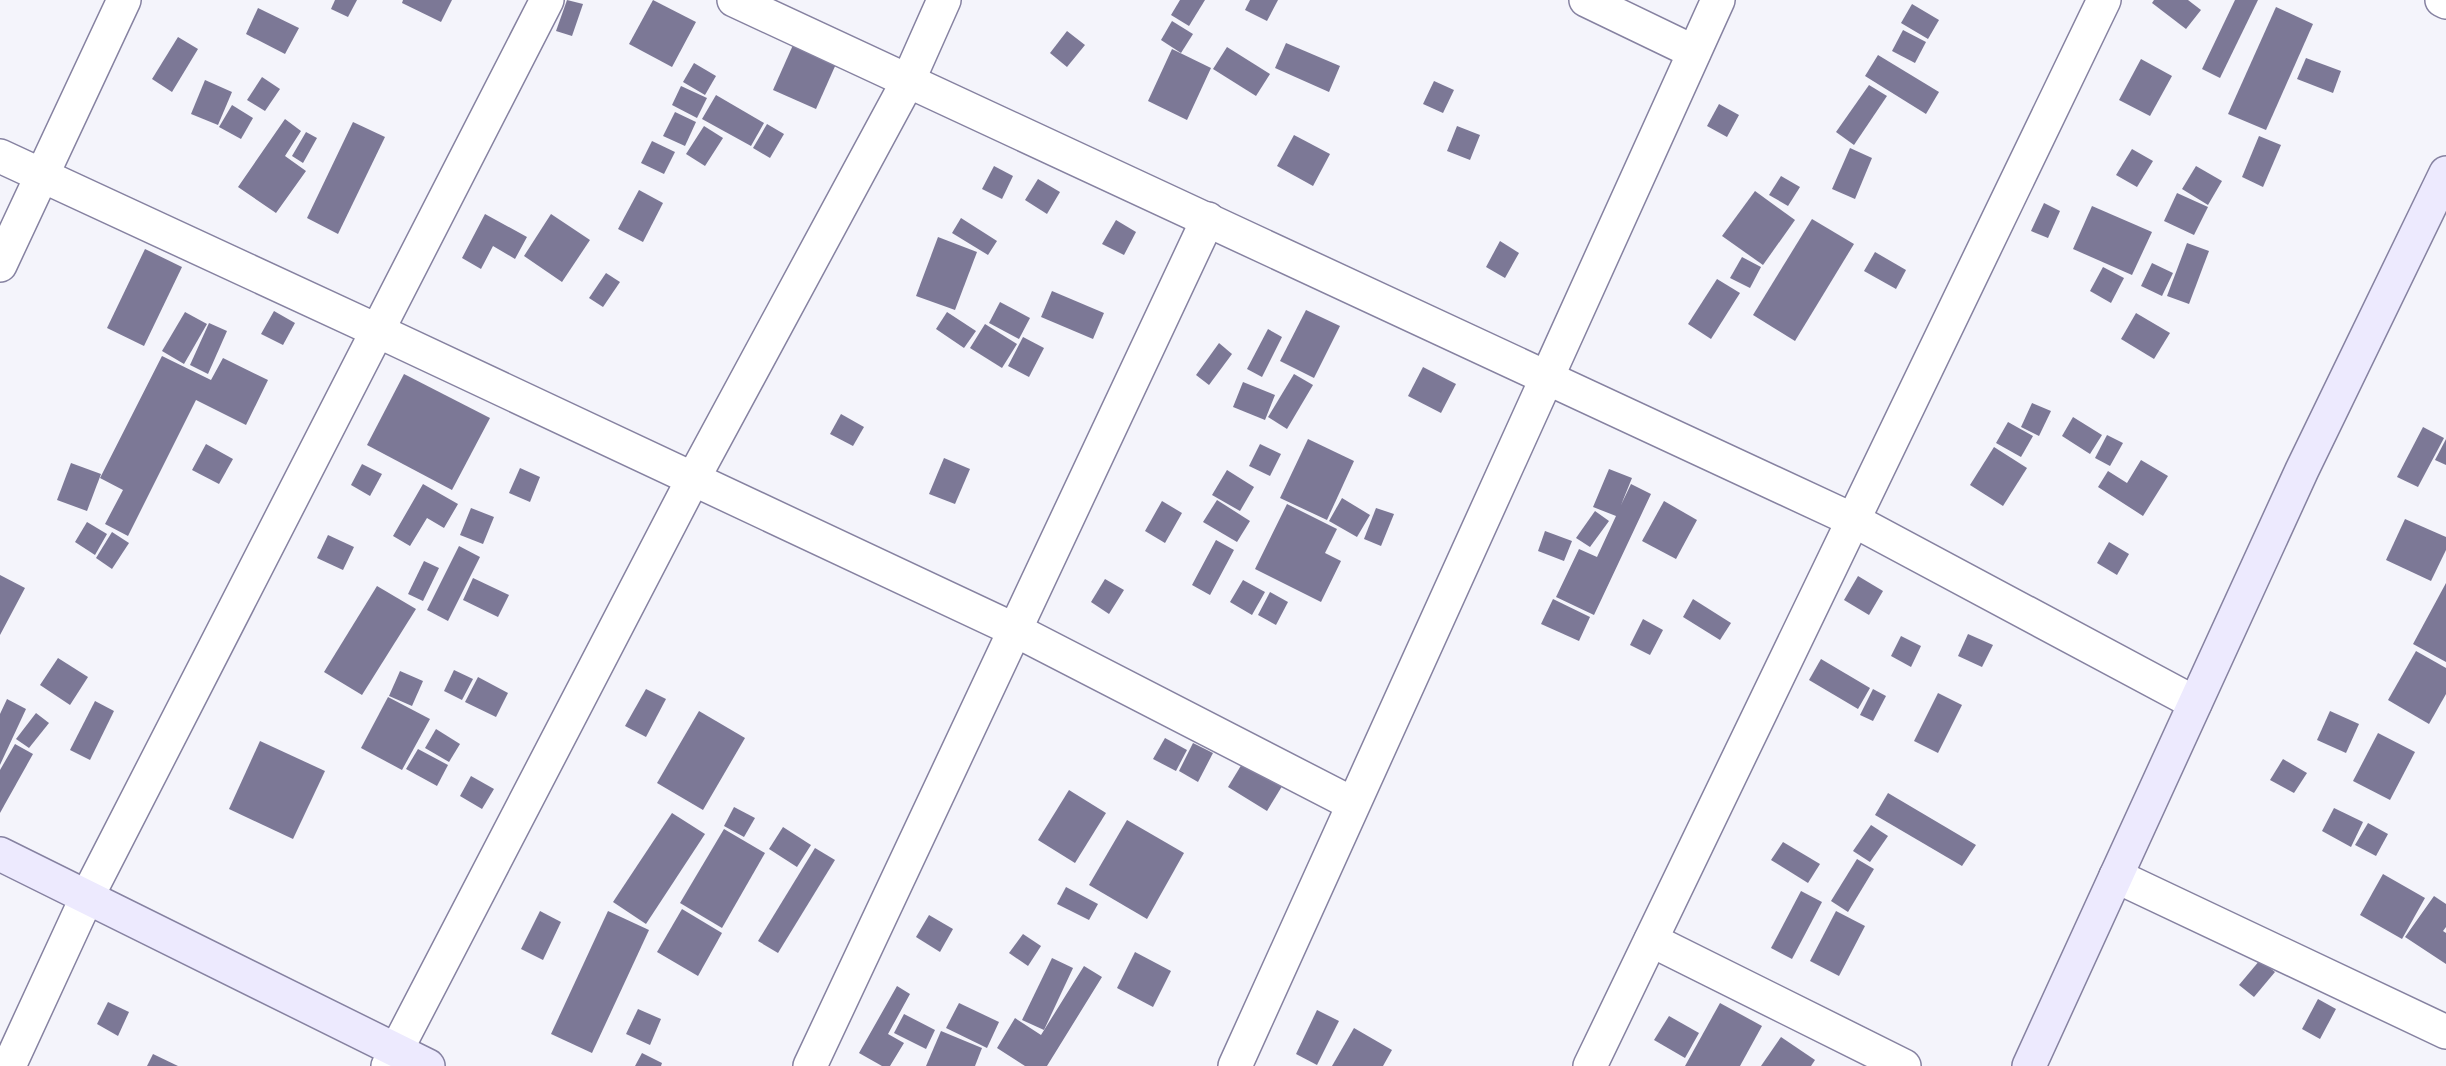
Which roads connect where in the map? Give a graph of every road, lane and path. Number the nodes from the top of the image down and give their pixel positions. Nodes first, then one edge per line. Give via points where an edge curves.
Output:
1 (124, 0) edge
2 (547, 0) edge
3 (734, 0) edge
4 (944, 0) edge
5 (1586, 0) edge
6 (1718, 0) edge
7 (2104, 0) edge
8 (1694, 52) junction
9 (908, 81) junction
10 (0, 156) edge
11 (42, 176) junction
12 (2442, 190) edge
13 (1208, 219) junction
14 (0, 265) edge
15 (378, 331) junction
16 (1547, 377) junction
17 (693, 479) junction
18 (1853, 520) junction
19 (1015, 630) junction
20 (2195, 703) junction
21 (1353, 804) junction
22 (0, 854) edge
23 (2116, 876) junction
24 (87, 897) junction
25 (1651, 940) junction
26 (2446, 1032) edge
27 (392, 1058) edge
28 (9, 1066) edge
29 (428, 1066) edge
30 (810, 1066) edge
31 (1235, 1066) edge
32 (1590, 1066) edge
33 (1904, 1066) edge
34 (2029, 1066) edge

1 - 11 street
2 - 15 street
3 - 9 street
4 - 9 street
5 - 8 street
6 - 8 street
7 - 18 street
8 - 16 street
9 - 13 street
9 - 17 street
10 - 11 street
11 - 14 street
11 - 15 street
12 - 20 street via 2302,470
13 - 16 street
13 - 19 street
15 - 17 street
15 - 24 street
16 - 18 street
16 - 21 street
17 - 19 street
17 - 27 street
18 - 20 street
18 - 25 street
19 - 21 street
19 - 30 street
20 - 23 street
21 - 31 street
22 - 24 street
23 - 26 street
23 - 34 street
24 - 27 street
24 - 28 street
25 - 32 street
25 - 33 street
27 - 29 street

